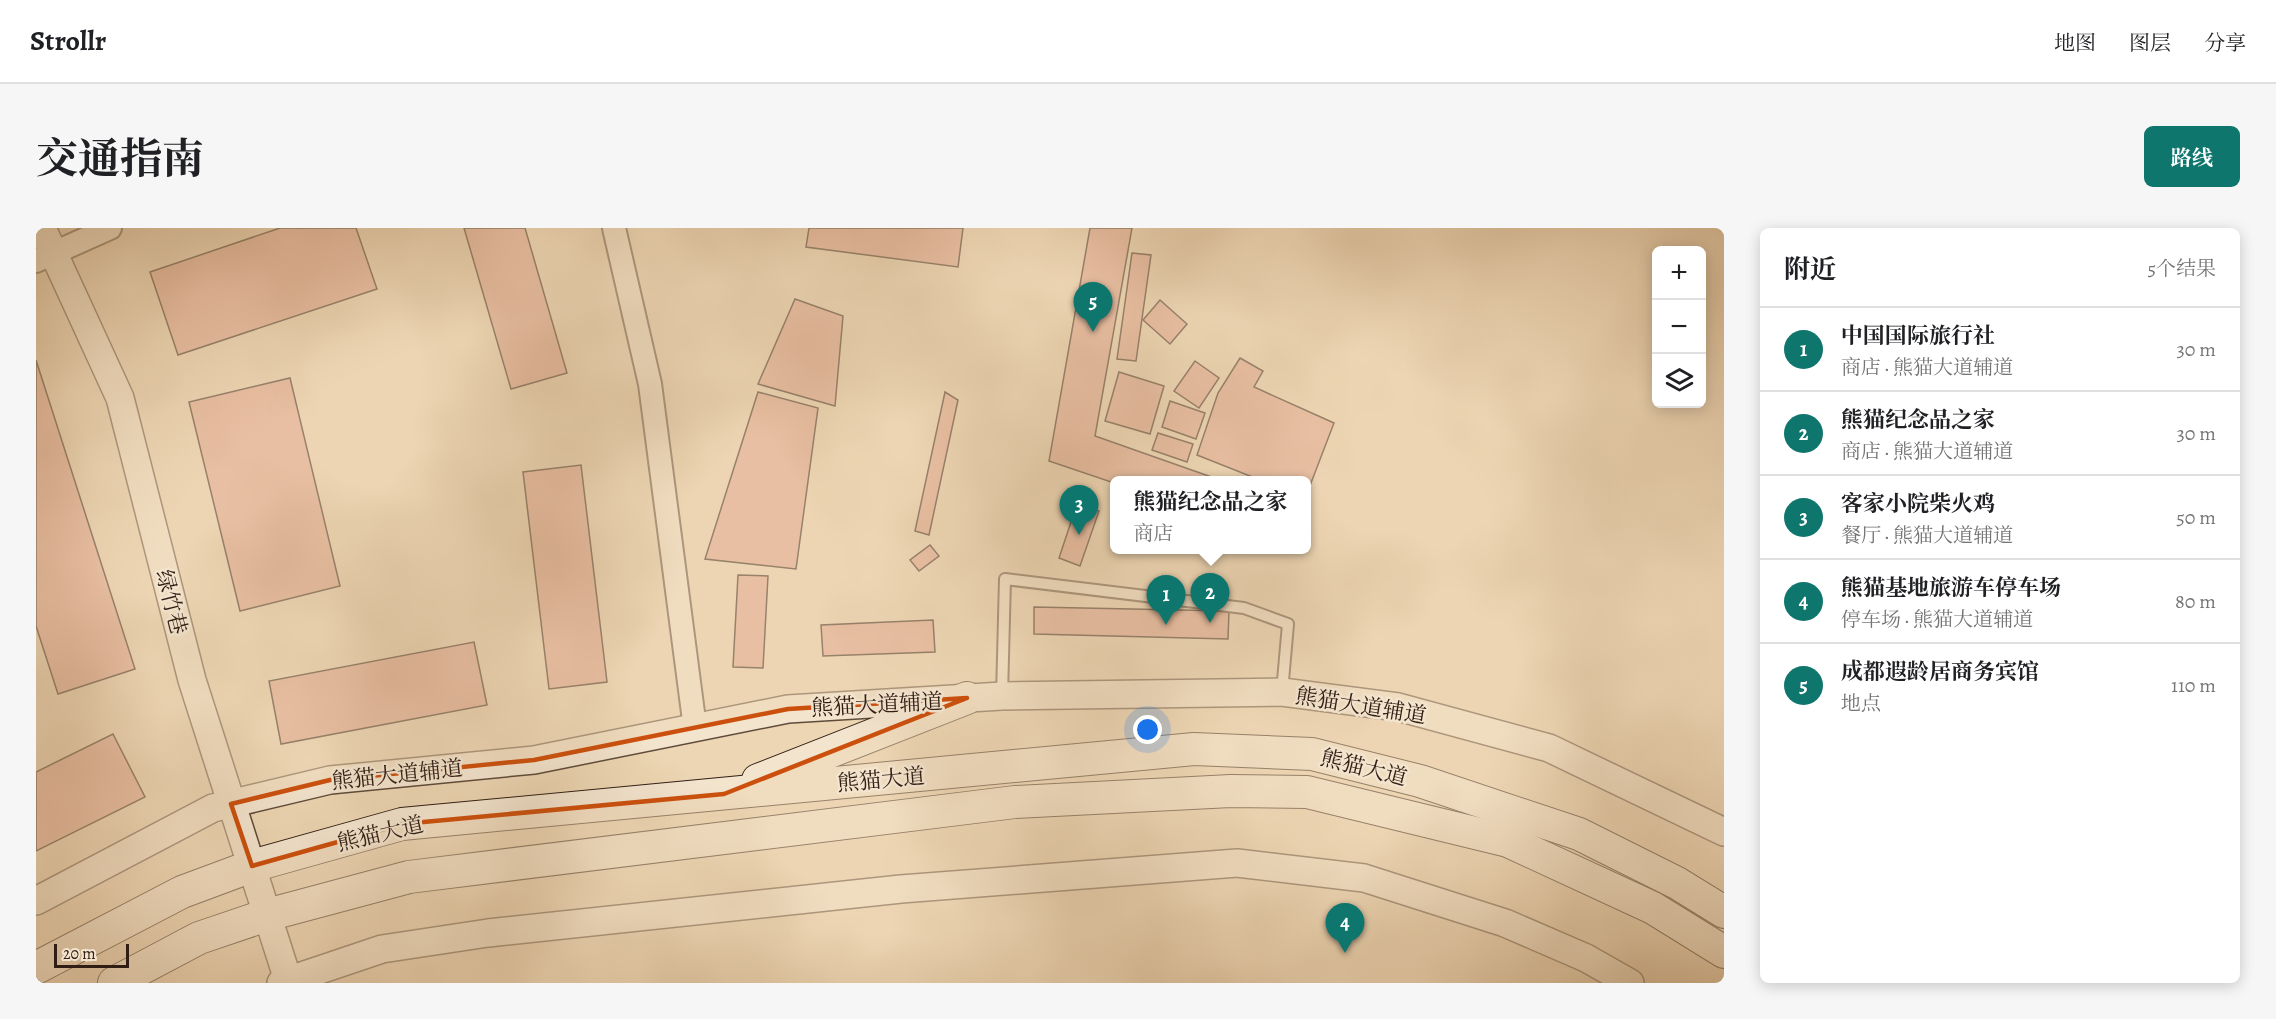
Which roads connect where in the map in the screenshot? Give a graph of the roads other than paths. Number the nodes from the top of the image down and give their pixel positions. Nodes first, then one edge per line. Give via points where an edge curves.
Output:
1 (42, 228) edge
2 (110, 228) edge
3 (614, 228) edge
4 (45, 256) edge
5 (1282, 692) junction
6 (1002, 696) junction
7 (967, 698) junction
8 (695, 728) junction
9 (724, 794) junction
10 (231, 804) junction
11 (1724, 832) edge
12 (252, 866) junction
13 (36, 901) edge
14 (1724, 912) edge
15 (267, 915) junction
16 (1724, 952) edge
17 (36, 968) edge
18 (286, 982) edge
19 (114, 983) edge
20 (1630, 983) edge

1 - 4 street, 绿竹巷
2 - 4 street
3 - 8 street via 650,384
4 - 10 street, 绿竹巷 via 120,398 192,680
5 - 6 street, 熊猫大道辅道
5 - 6 lane via 1288,624 1244,608 1005,579
5 - 11 street, 熊猫大道辅道 via 1398,707 1549,748
6 - 7 street, 熊猫大道辅道
7 - 8 street, 熊猫大道辅道 via 788,709
7 - 9 main road
8 - 10 street, 熊猫大道辅道 via 534,760 330,780
9 - 12 main road, 熊猫大道 via 402,824
9 - 14 main road, 熊猫大道 via 1194,749 1312,754 1420,781 1579,834 1677,882
10 - 12 street, 绿竹巷
10 - 13 street, 熊猫大道辅道 via 213,808
12 - 15 street, 绿竹巷
12 - 17 main road, 熊猫大道 via 182,892
15 - 16 main road, 熊猫大道 via 409,877 1015,802 1231,791 1307,792 1508,841 1653,908
15 - 18 street, 绿竹巷
15 - 19 main road, 熊猫大道 via 199,938
18 - 20 street via 382,949 488,933 901,889 1237,863 1364,878 1505,923 1586,958

